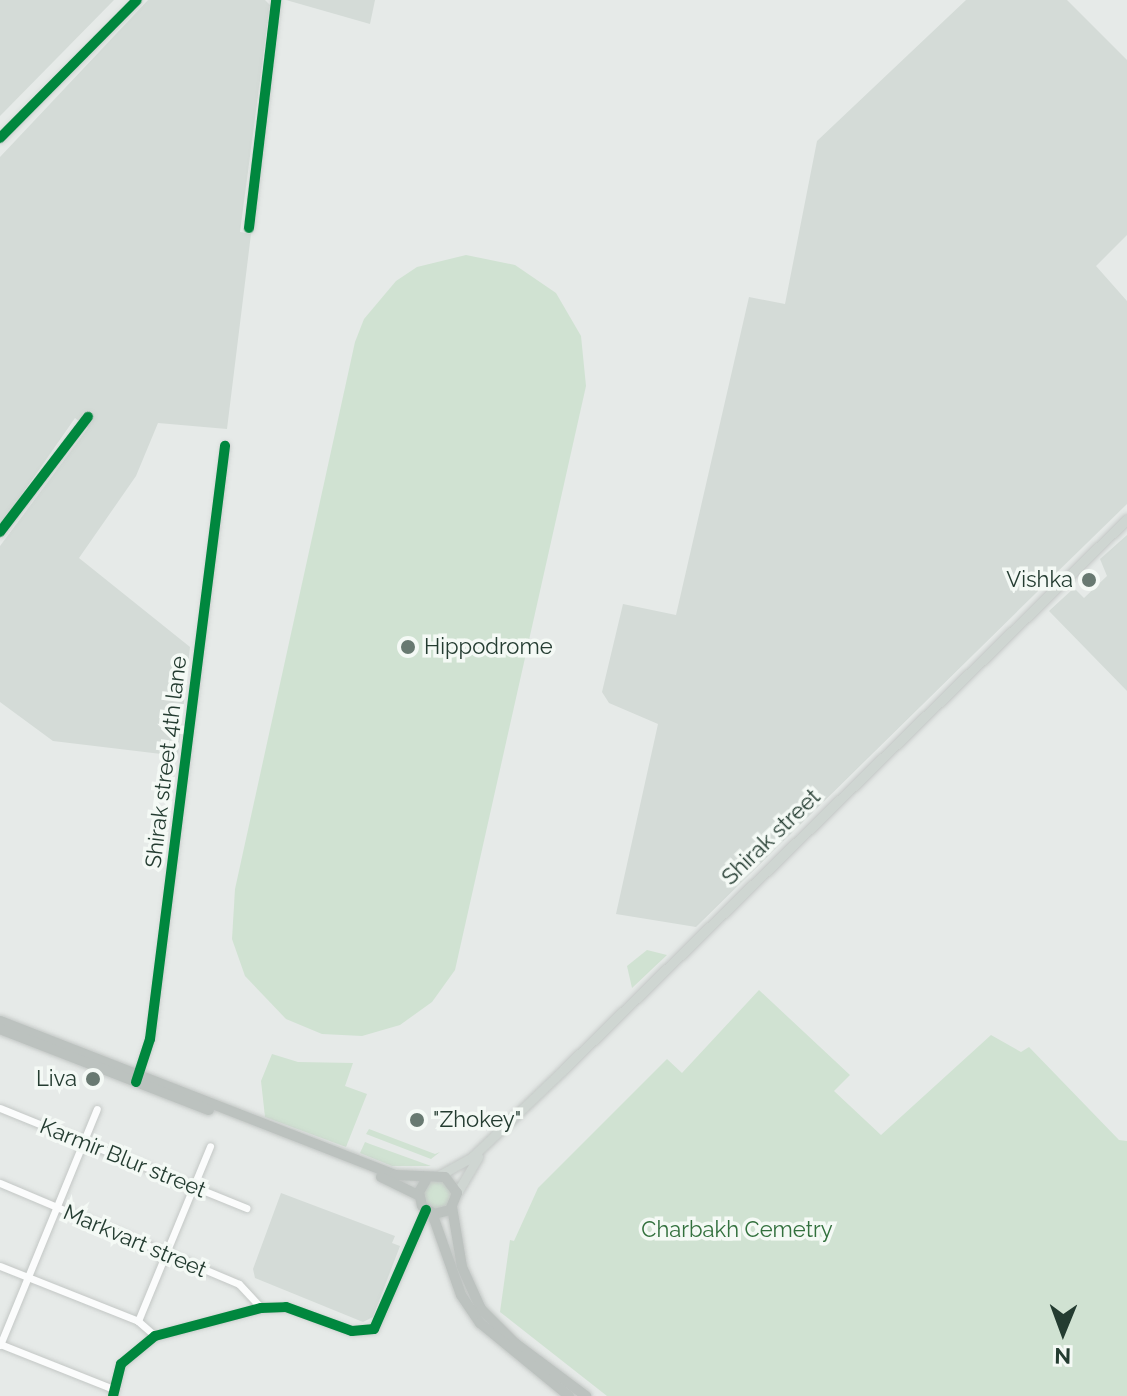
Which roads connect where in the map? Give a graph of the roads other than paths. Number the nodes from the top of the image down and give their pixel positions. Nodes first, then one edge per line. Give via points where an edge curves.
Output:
1 (137, 0) edge
2 (276, 0) edge
3 (0, 138) edge
4 (249, 228) dead end
5 (88, 417) dead end
6 (225, 446) dead end
7 (1127, 521) edge
8 (0, 532) edge
9 (0, 1021) edge
10 (0, 1029) edge
11 (137, 1078) junction
12 (0, 1108) edge
13 (97, 1109) dead end
14 (85, 1142) junction
15 (210, 1146) dead end
16 (438, 1176) junction
17 (426, 1180) junction
18 (0, 1183) edge
19 (192, 1187) junction
20 (457, 1193) junction
21 (418, 1195) junction
22 (452, 1207) junction
23 (57, 1208) junction
24 (246, 1208) dead end
25 (429, 1212) junction
26 (167, 1254) junction
27 (0, 1266) edge
28 (28, 1277) junction
29 (261, 1308) junction
30 (138, 1321) junction
31 (155, 1336) junction
32 (0, 1345) edge
33 (113, 1392) edge
34 (569, 1396) edge
35 (586, 1396) edge

1 - 3 street
2 - 4 street
5 - 8 street
6 - 11 street, Shirak street 4th lane via 150,1039
7 - 16 main road, Shirak street via 492,1138
7 - 20 main road, Shirak street via 475,1160
9 - 11 highway
10 - 11 highway
11 - 17 highway via 395,1175
11 - 21 highway
12 - 14 street, Karmir Blur street
13 - 14 street
14 - 19 street, Karmir Blur street
14 - 23 street
15 - 19 street
16 - 17 highway, Shirak street
16 - 20 highway via 449,1180
17 - 21 highway
18 - 23 street, Markvart street
19 - 24 street, Karmir Blur street
19 - 26 street
20 - 22 highway, Shirak street
21 - 25 highway
22 - 25 highway
22 - 35 highway via 462,1267 481,1309 515,1343
23 - 26 street, Markvart street
23 - 28 street
25 - 29 street via 374,1329 352,1331 286,1307
25 - 34 highway via 461,1295 480,1323
26 - 29 street, Markvart street via 239,1284
26 - 30 street
27 - 28 street
28 - 30 street
28 - 32 street
29 - 31 street
30 - 31 street
31 - 33 street via 121,1364
32 - 33 street

